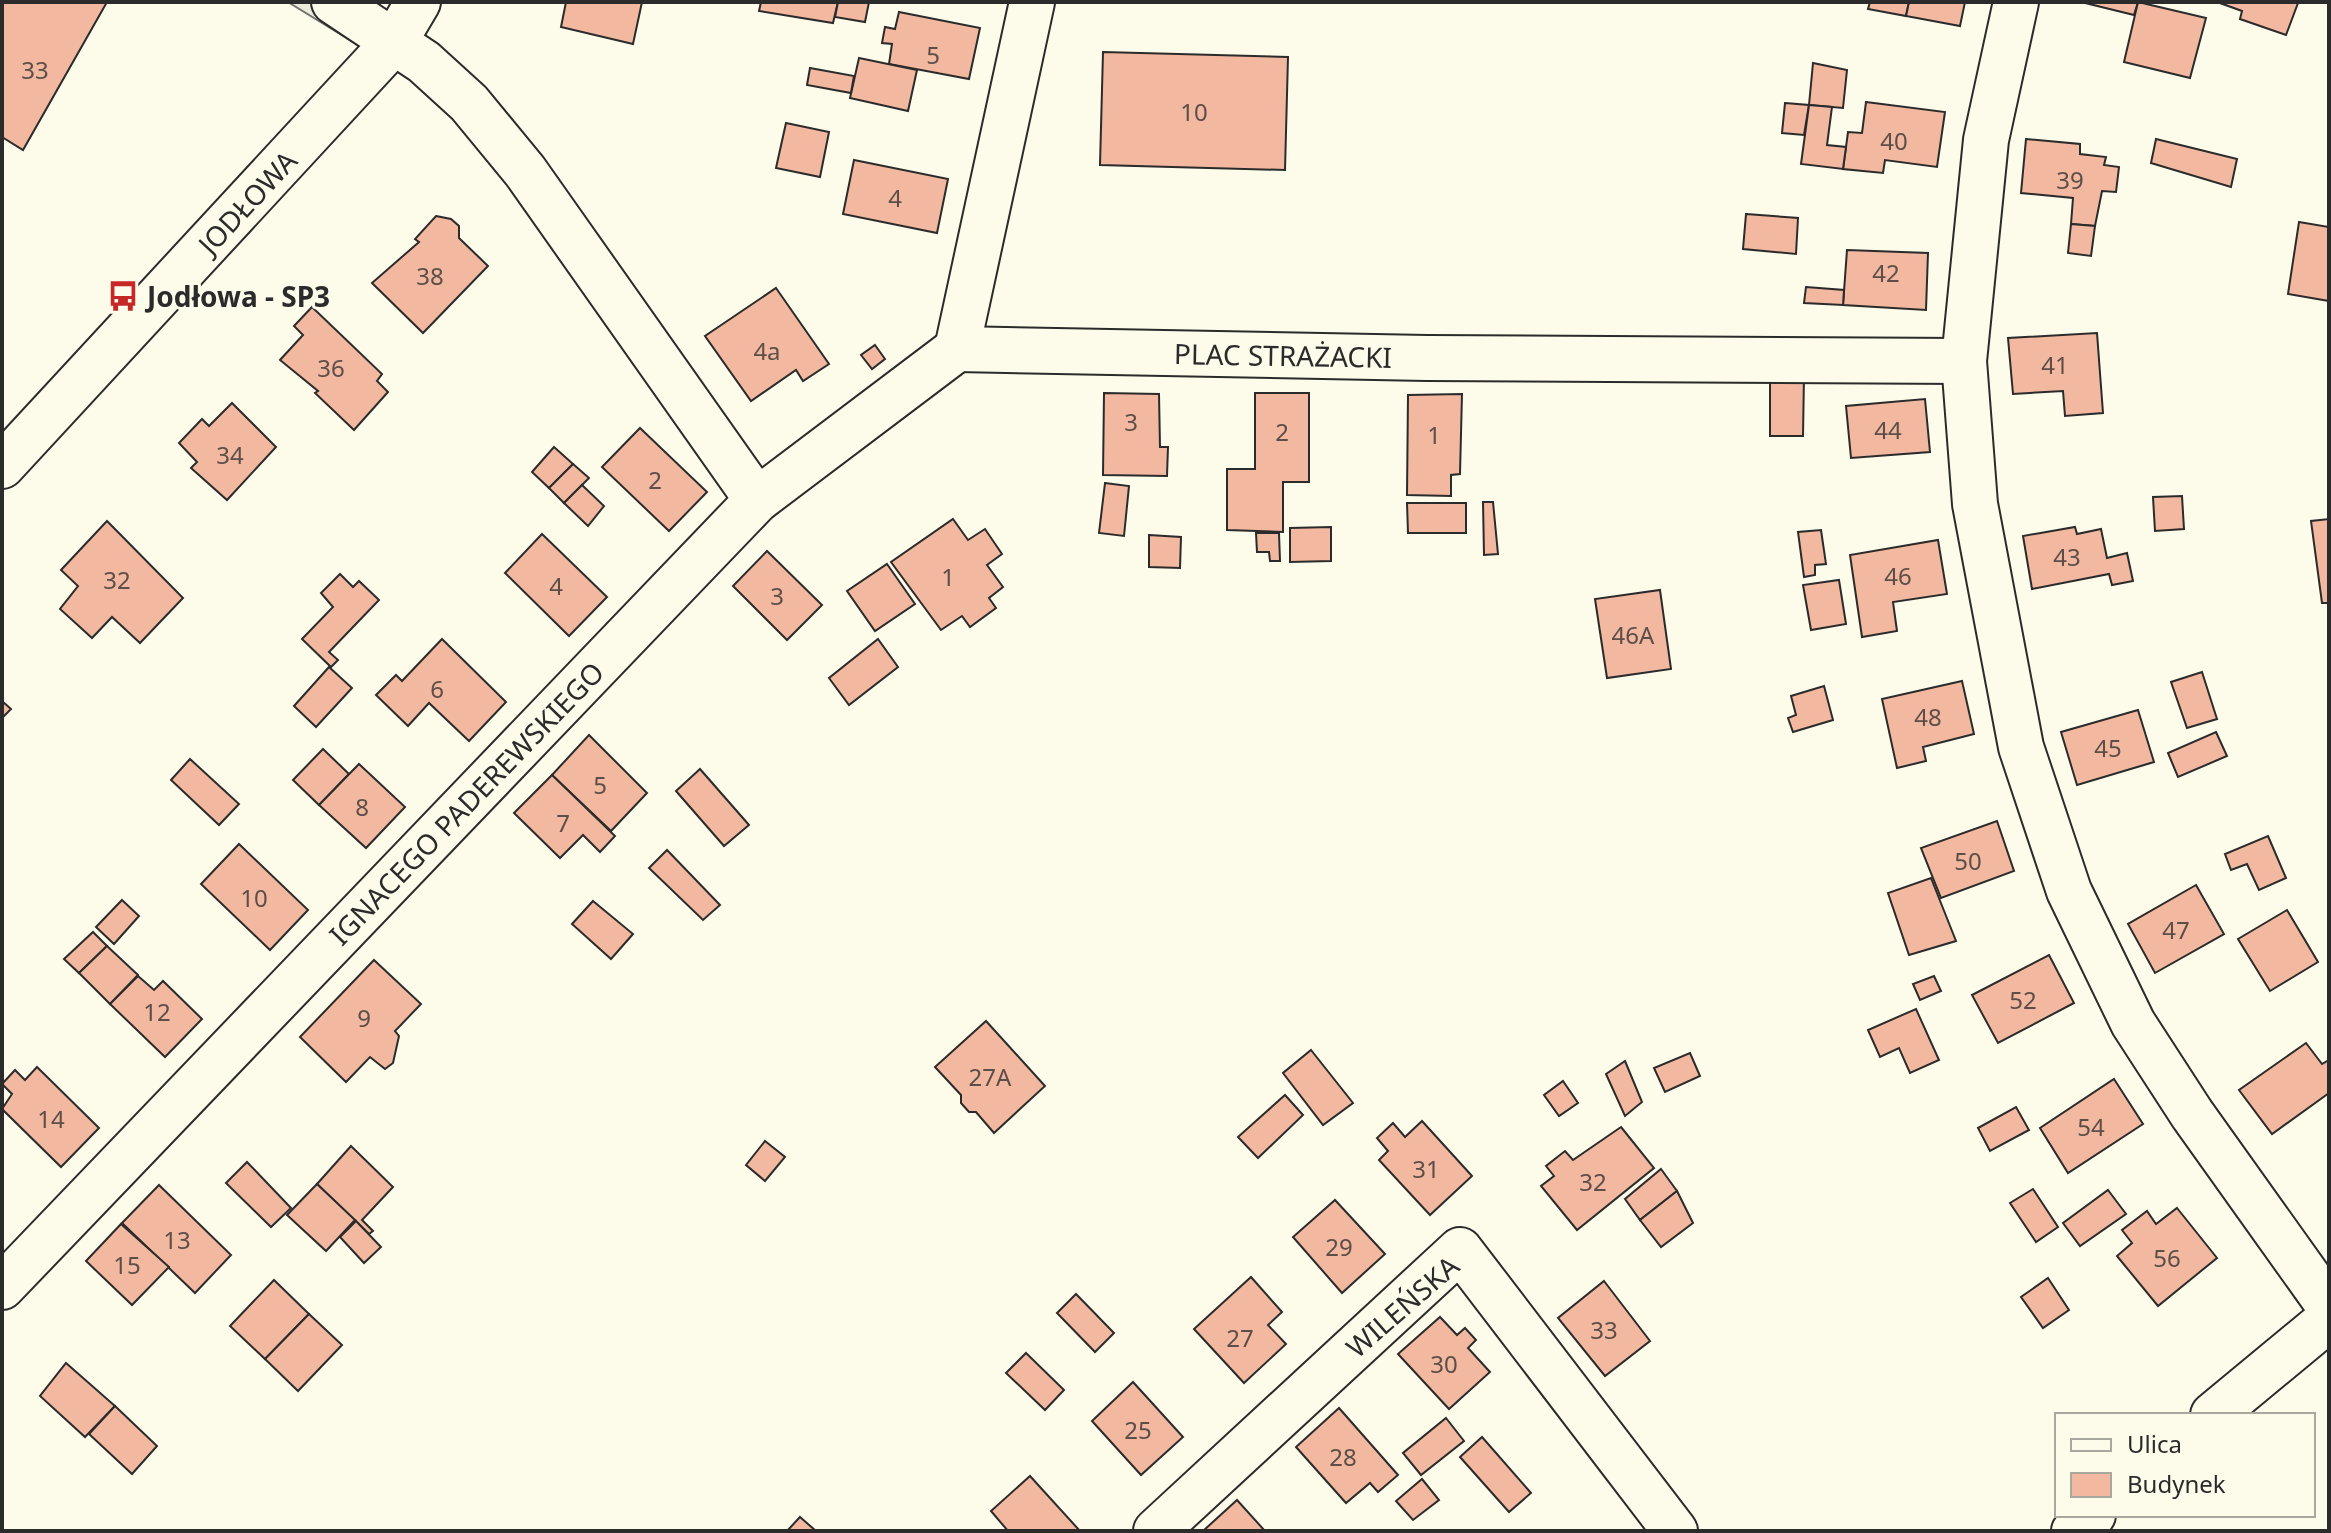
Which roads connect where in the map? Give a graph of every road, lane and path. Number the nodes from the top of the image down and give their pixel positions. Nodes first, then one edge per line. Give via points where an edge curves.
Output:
1 (334, 2) edge
2 (418, 2) edge
3 (1032, 2) edge
4 (2016, 2) edge
5 (395, 41) junction
6 (957, 349) junction
7 (1964, 361) junction
8 (2, 466) edge
9 (757, 500) junction
10 (2, 1287) edge
11 (2329, 1306) edge
12 (2329, 1319) edge
13 (2215, 1413) edge
14 (2091, 1517) edge
15 (1156, 1531) edge
16 (1675, 1531) edge
17 (2074, 1531) edge

1 - 5 street
2 - 5 street, JODŁOWA
3 - 6 street
4 - 7 street via 1986,140
5 - 8 street, JODŁOWA
5 - 9 street via 469,103 525,171
6 - 7 street, PLAC STRAŻACKI
6 - 9 street, IGNACEGO PADEREWSKIEGO
7 - 11 street via 1975,504 1994,615 2021,747 2069,891 2133,1023
9 - 10 street, IGNACEGO PADEREWSKIEGO
12 - 13 street
14 - 17 street
15 - 16 street, WILEŃSKA via 1460,1250

